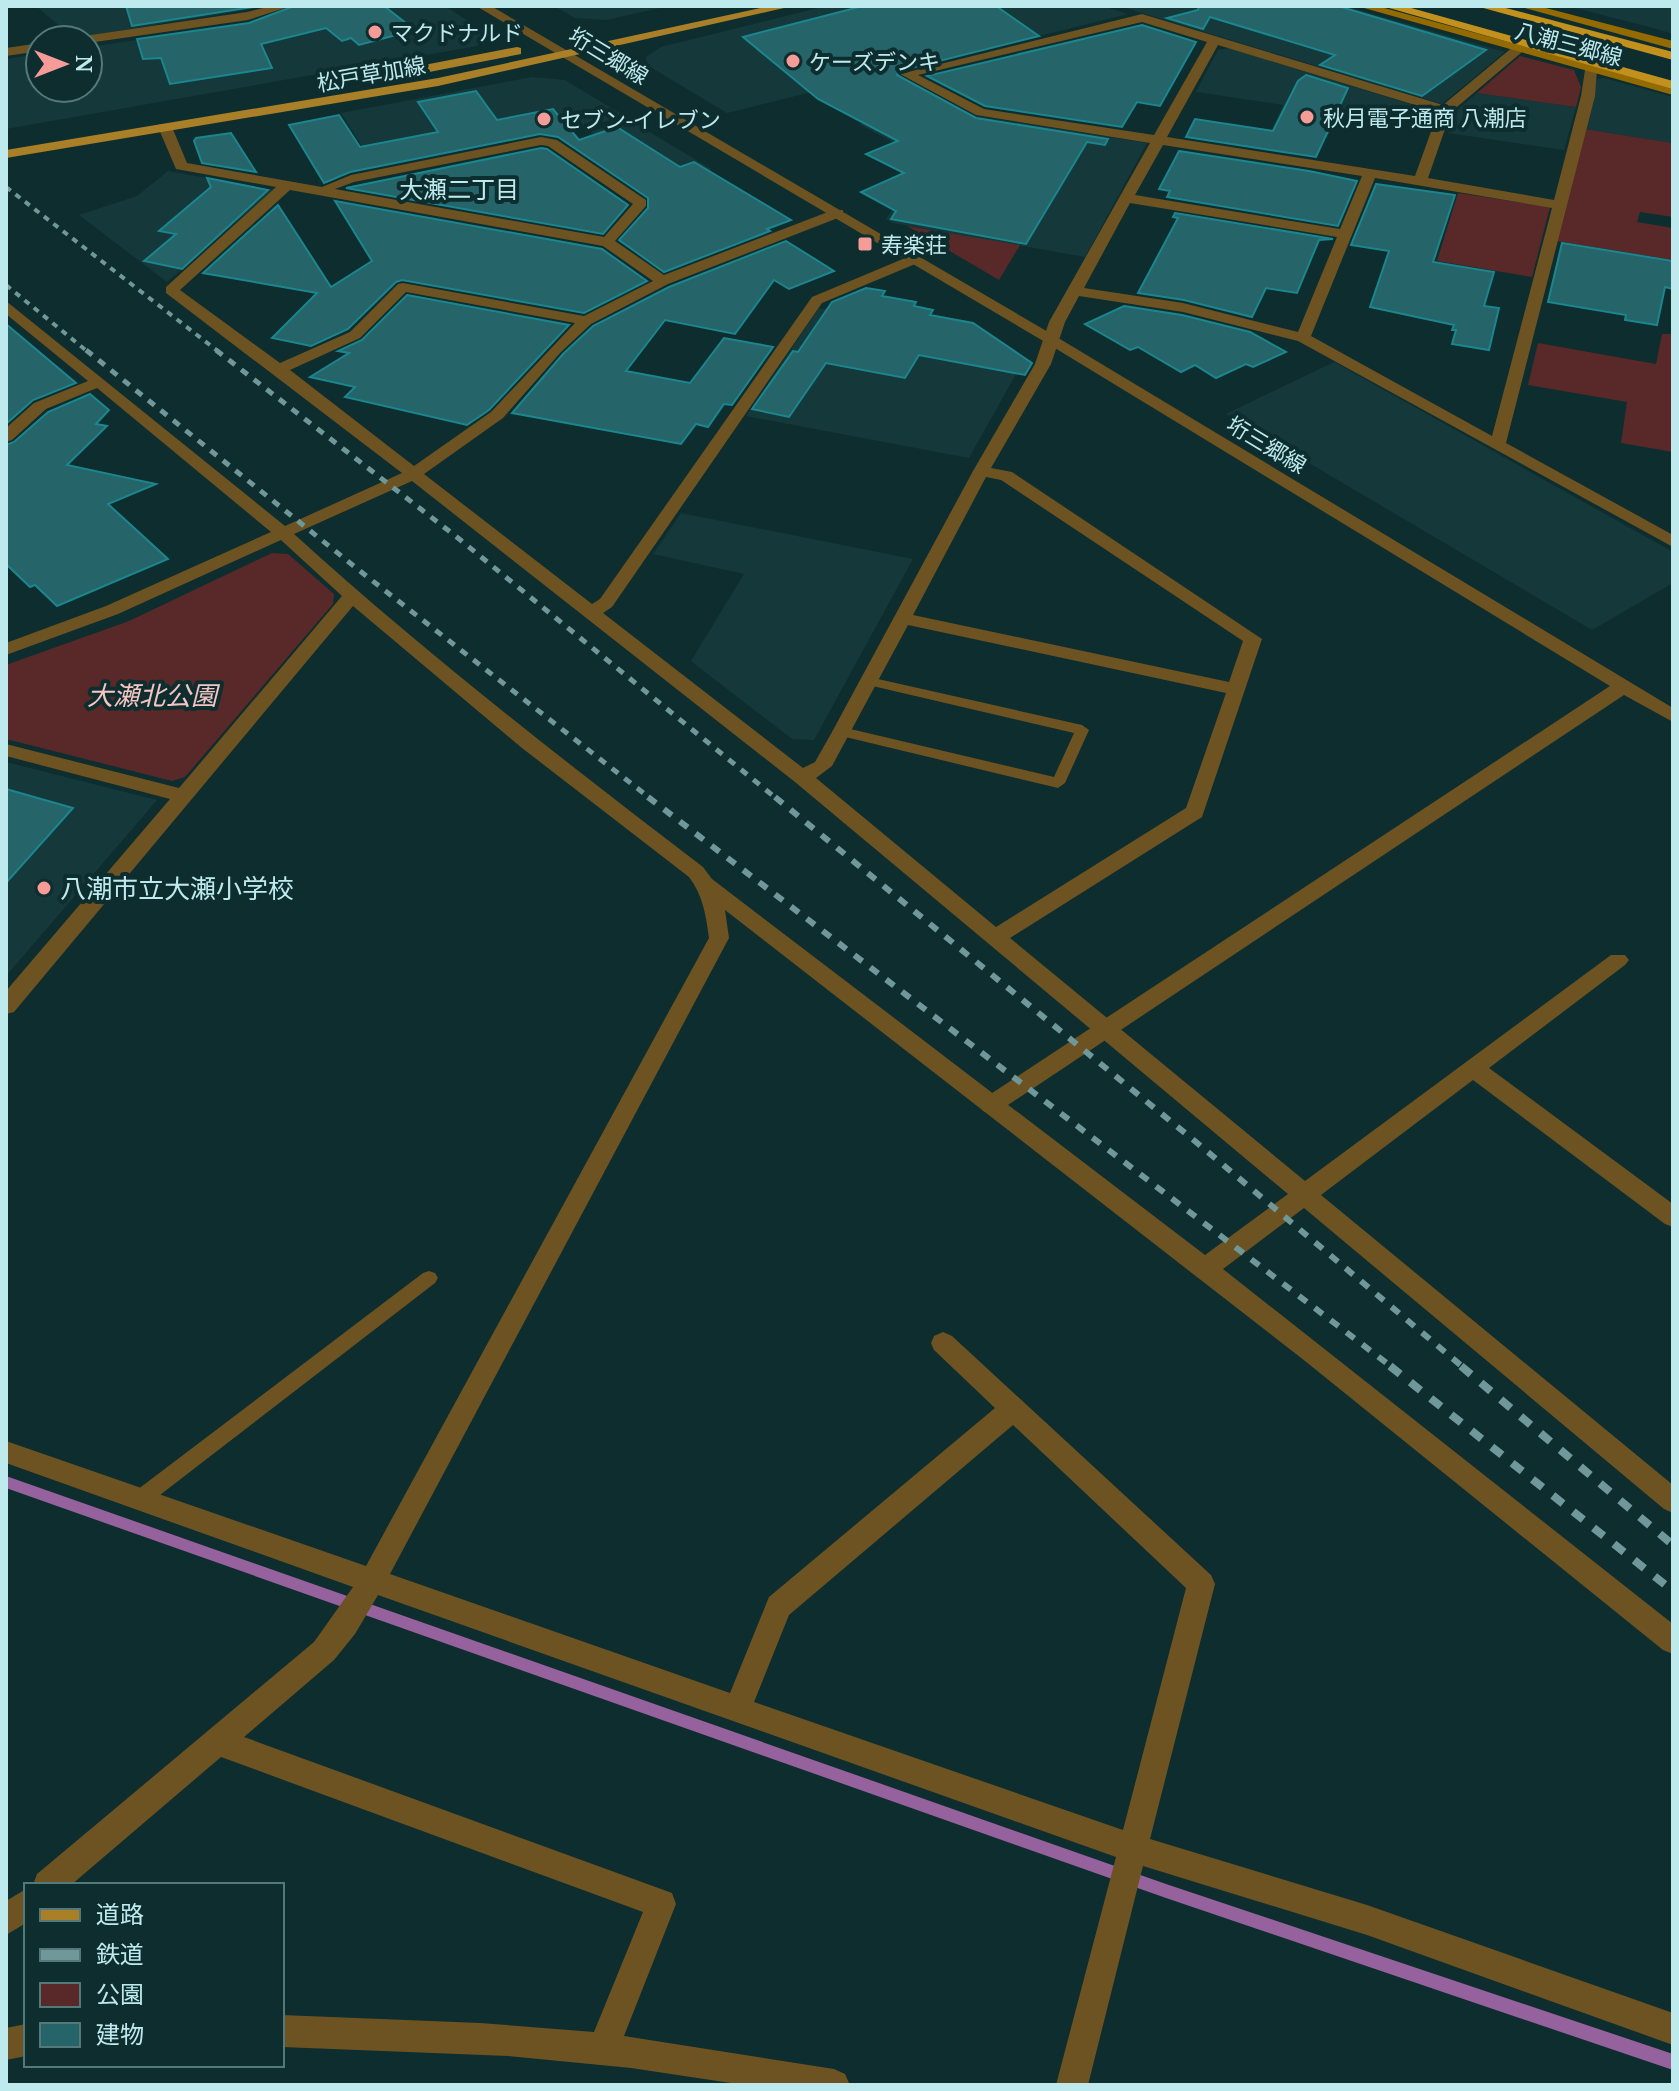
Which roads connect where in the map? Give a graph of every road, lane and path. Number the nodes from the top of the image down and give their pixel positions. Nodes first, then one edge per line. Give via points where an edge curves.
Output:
1 (285, 6) edge
2 (482, 6) edge
3 (510, 6) edge
4 (733, 6) edge
5 (787, 6) edge
6 (1363, 6) edge
7 (1389, 6) edge
8 (1408, 6) edge
9 (1432, 6) edge
10 (1483, 6) edge
11 (1511, 6) edge
12 (1524, 6) edge
13 (537, 22) dead end
14 (104, 37) edge
15 (1214, 40) junction
16 (570, 41) junction
17 (549, 45) junction
18 (1673, 47) edge
19 (1518, 49) junction
20 (589, 52) junction
21 (568, 56) junction
22 (1673, 56) edge
23 (1591, 70) junction
24 (1673, 72) edge
25 (1673, 82) edge
26 (1673, 91) edge
27 (1445, 110) junction
28 (165, 127) junction
29 (1159, 140) junction
30 (6, 150) edge
31 (1370, 173) junction
32 (1420, 181) junction
33 (287, 185) junction
34 (325, 192) junction
35 (1127, 198) junction
36 (1559, 205) junction
37 (838, 213) junction
38 (1345, 234) junction
39 (607, 242) junction
40 (915, 259) junction
41 (663, 281) junction
42 (1077, 291) junction
43 (6, 306) edge
44 (586, 321) junction
45 (1303, 338) junction
46 (1050, 339) junction
47 (279, 369) junction
48 (98, 382) junction
49 (6, 437) edge
50 (1498, 444) junction
51 (981, 471) junction
52 (414, 474) junction
53 (283, 533) junction
54 (1673, 542) edge
55 (352, 596) junction
56 (589, 613) junction
57 (903, 618) junction
58 (6, 649) edge
59 (869, 681) junction
60 (1624, 686) junction
61 (1236, 689) junction
62 (1673, 716) edge
63 (842, 732) junction
64 (6, 750) edge
65 (802, 777) junction
66 (183, 796) junction
67 (707, 885) junction
68 (995, 937) junction
69 (1618, 960) dead end
70 (6, 1006) edge
71 (1105, 1028) junction
72 (1473, 1068) junction
73 (991, 1105) junction
74 (1305, 1194) junction
75 (1673, 1217) edge
76 (1205, 1269) junction
77 (429, 1278) dead end
78 (943, 1343) dead end
79 (1014, 1408) junction
80 (6, 1452) edge
81 (140, 1499) junction
82 (1673, 1501) edge
83 (373, 1579) junction
84 (1673, 1641) edge
85 (737, 1710) junction
86 (219, 1742) junction
87 (1132, 1848) junction
88 (50, 1883) edge
89 (24, 1906) edge
90 (6, 1920) edge
91 (1673, 2029) edge
92 (284, 2031) edge
93 (603, 2049) junction
94 (834, 2085) edge
95 (1072, 2085) edge

1 - 14 street
2 - 17 street, 垳三郷線
3 - 13 street, 垳三郷線
4 - 16 main road, 松戸草加線
5 - 20 main road, 松戸草加線
6 - 19 main road, 八潮三郷線
7 - 25 highway
8 - 25 main road, 八潮三郷線
9 - 24 highway
10 - 22 highway
11 - 18 highway
12 - 18 main road, 八潮三郷線
15 - 27 street
15 - 29 street
15 - 29 street via 1142,18 906,74 981,112
16 - 17 main road, 松戸草加線
16 - 20 street, 垳三郷線
17 - 21 street, 垳三郷線
17 - 30 main road, 松戸草加線
19 - 23 main road, 八潮三郷線
19 - 27 street
20 - 21 main road, 松戸草加線
20 - 37 street, 垳三郷線 via 748,149
21 - 28 main road, 松戸草加線
21 - 37 street, 垳三郷線
23 - 26 main road, 八潮三郷線
23 - 36 street
27 - 32 street
28 - 30 main road, 松戸草加線
28 - 33 street via 181,166
29 - 31 street
29 - 35 street
31 - 32 street
31 - 38 street
32 - 36 street
33 - 34 street
33 - 47 street via 171,290
34 - 39 street
34 - 39 street via 351,179 541,141 552,143 641,203
35 - 38 street
35 - 42 street
36 - 50 street
37 - 40 street, 垳三郷線
37 - 41 street
38 - 45 street
39 - 41 street
40 - 46 street, 垳三郷線
40 - 56 street via 817,300 606,603
41 - 44 street
42 - 45 street via 1183,308
42 - 46 street
43 - 48 street
44 - 47 street via 403,287 355,335
44 - 52 street via 497,415
45 - 50 street
46 - 51 street via 1043,364
46 - 60 street, 垳三郷線
47 - 52 street
48 - 49 street via 40,406
48 - 53 street
50 - 54 street
51 - 57 street
51 - 61 street via 1006,476 1253,639
52 - 53 street
52 - 56 street
53 - 55 street
53 - 58 street via 112,610
55 - 66 street
55 - 67 street
56 - 65 street
57 - 59 street
57 - 61 street
59 - 63 street
59 - 63 lane via 1082,730 1058,783
60 - 62 street, 垳三郷線
60 - 71 street
61 - 68 street via 1195,812
63 - 65 street via 822,766
64 - 66 street
65 - 68 street
66 - 70 street
67 - 73 street
67 - 83 street via 719,938
68 - 71 street
69 - 72 street
71 - 73 street
71 - 74 street
72 - 74 street
72 - 75 street
73 - 76 street
74 - 76 street
74 - 82 street
76 - 84 street via 1487,1488
77 - 81 lane
78 - 79 street
79 - 85 street via 779,1606
79 - 87 street via 1201,1584
80 - 81 street
81 - 83 street
83 - 85 street
83 - 86 street via 324,1651
85 - 87 street
86 - 88 street
86 - 93 street via 661,1904
87 - 91 street via 1367,1920
87 - 95 street
89 - 90 street
92 - 93 street
93 - 94 street

